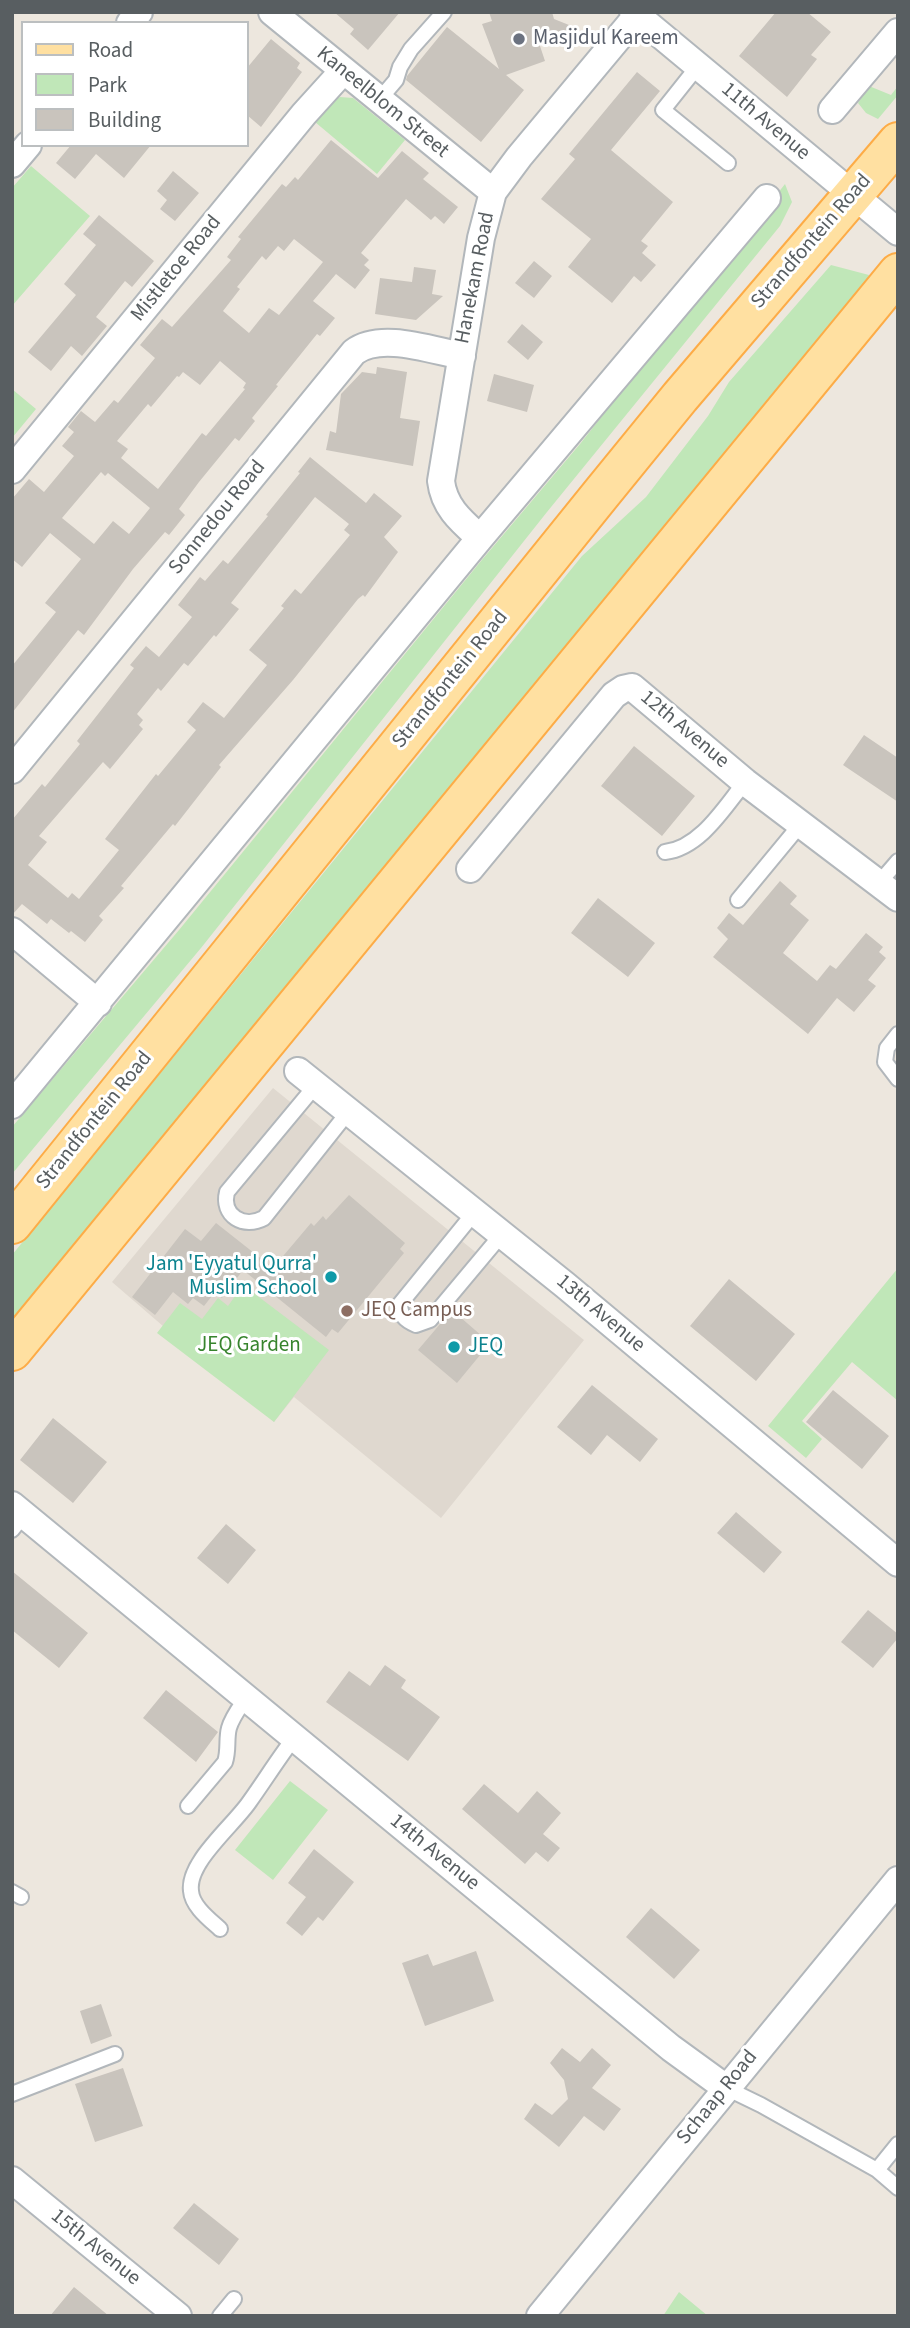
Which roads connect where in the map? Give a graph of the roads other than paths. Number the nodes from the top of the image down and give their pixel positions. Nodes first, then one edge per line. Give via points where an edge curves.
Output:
1 (272, 12) edge
2 (444, 12) edge
3 (636, 13) edge
4 (898, 32) edge
5 (698, 66) junction
6 (343, 71) junction
7 (379, 100) junction
8 (832, 110) dead end
9 (898, 142) edge
10 (26, 147) edge
11 (728, 163) dead end
12 (12, 164) edge
13 (493, 192) junction
14 (852, 194) junction
15 (767, 198) dead end
16 (898, 232) edge
17 (898, 273) edge
18 (461, 356) junction
19 (12, 470) edge
20 (480, 538) junction
21 (12, 770) edge
22 (745, 782) junction
23 (800, 825) junction
24 (664, 852) dead end
25 (898, 861) edge
26 (470, 869) dead end
27 (888, 891) edge
28 (738, 900) dead end
29 (12, 931) edge
30 (98, 1003) junction
31 (898, 1034) edge
32 (307, 1078) joint
33 (898, 1079) edge
34 (12, 1105) edge
35 (349, 1111) junction
36 (474, 1213) junction
37 (12, 1224) edge
38 (502, 1234) junction
39 (12, 1351) edge
40 (16, 1517) edge
41 (898, 1563) edge
42 (246, 1698) junction
43 (294, 1738) junction
44 (188, 1807) dead end
45 (898, 1880) edge
46 (220, 1929) dead end
47 (115, 2054) dead end
48 (726, 2088) junction
49 (12, 2094) edge
50 (898, 2144) edge
51 (877, 2170) junction
52 (12, 2180) edge
53 (898, 2188) edge
54 (234, 2299) dead end
55 (178, 2316) edge
56 (220, 2316) edge
57 (540, 2316) edge

1 - 6 street, Kaneelblom Street
2 - 7 lane via 411,49 396,80
3 - 5 street, 11th Avenue
3 - 13 street, Hanekam Road
4 - 8 street
5 - 11 lane via 663,110
5 - 14 street, 11th Avenue
6 - 7 street, Kaneelblom Street
6 - 19 street, Mistletoe Road
7 - 13 street, Kaneelblom Street
9 - 14 main road, Strandfontein Road
10 - 12 street
13 - 18 street, Hanekam Road
14 - 16 street, 11th Avenue
14 - 37 main road, Strandfontein Road via 601,494
15 - 20 street
17 - 39 main road
18 - 20 street, Hanekam Road via 441,481 446,502
18 - 21 street, Sonnedou Road via 383,342 354,352
20 - 30 street
22 - 23 street, 12th Avenue
22 - 24 lane via 709,827 677,851
22 - 26 street, 12th Avenue via 639,691 627,688 614,695
23 - 27 street, 12th Avenue
23 - 28 lane
25 - 27 lane
29 - 30 street
30 - 34 street
31 - 33 lane via 887,1048 885,1062
32 - 35 street, 13th Avenue
32 - 35 lane via 227,1192 228,1210 243,1222 264,1218
35 - 36 street, 13th Avenue
36 - 38 street, 13th Avenue
36 - 38 lane via 400,1304 407,1322 416,1325 430,1320
38 - 41 street, 13th Avenue
40 - 42 street, 14th Avenue
42 - 43 street, 14th Avenue
42 - 44 lane via 228,1731 225,1762
43 - 46 lane via 250,1803 198,1866 191,1882 190,1893
43 - 48 street, 14th Avenue via 671,2048
45 - 48 street, Schaap Road
47 - 49 lane
48 - 51 lane, 14th Avenue
48 - 57 street, Schaap Road
50 - 51 lane
51 - 53 lane, 14th Avenue
52 - 55 street, 15th Avenue
54 - 56 lane

